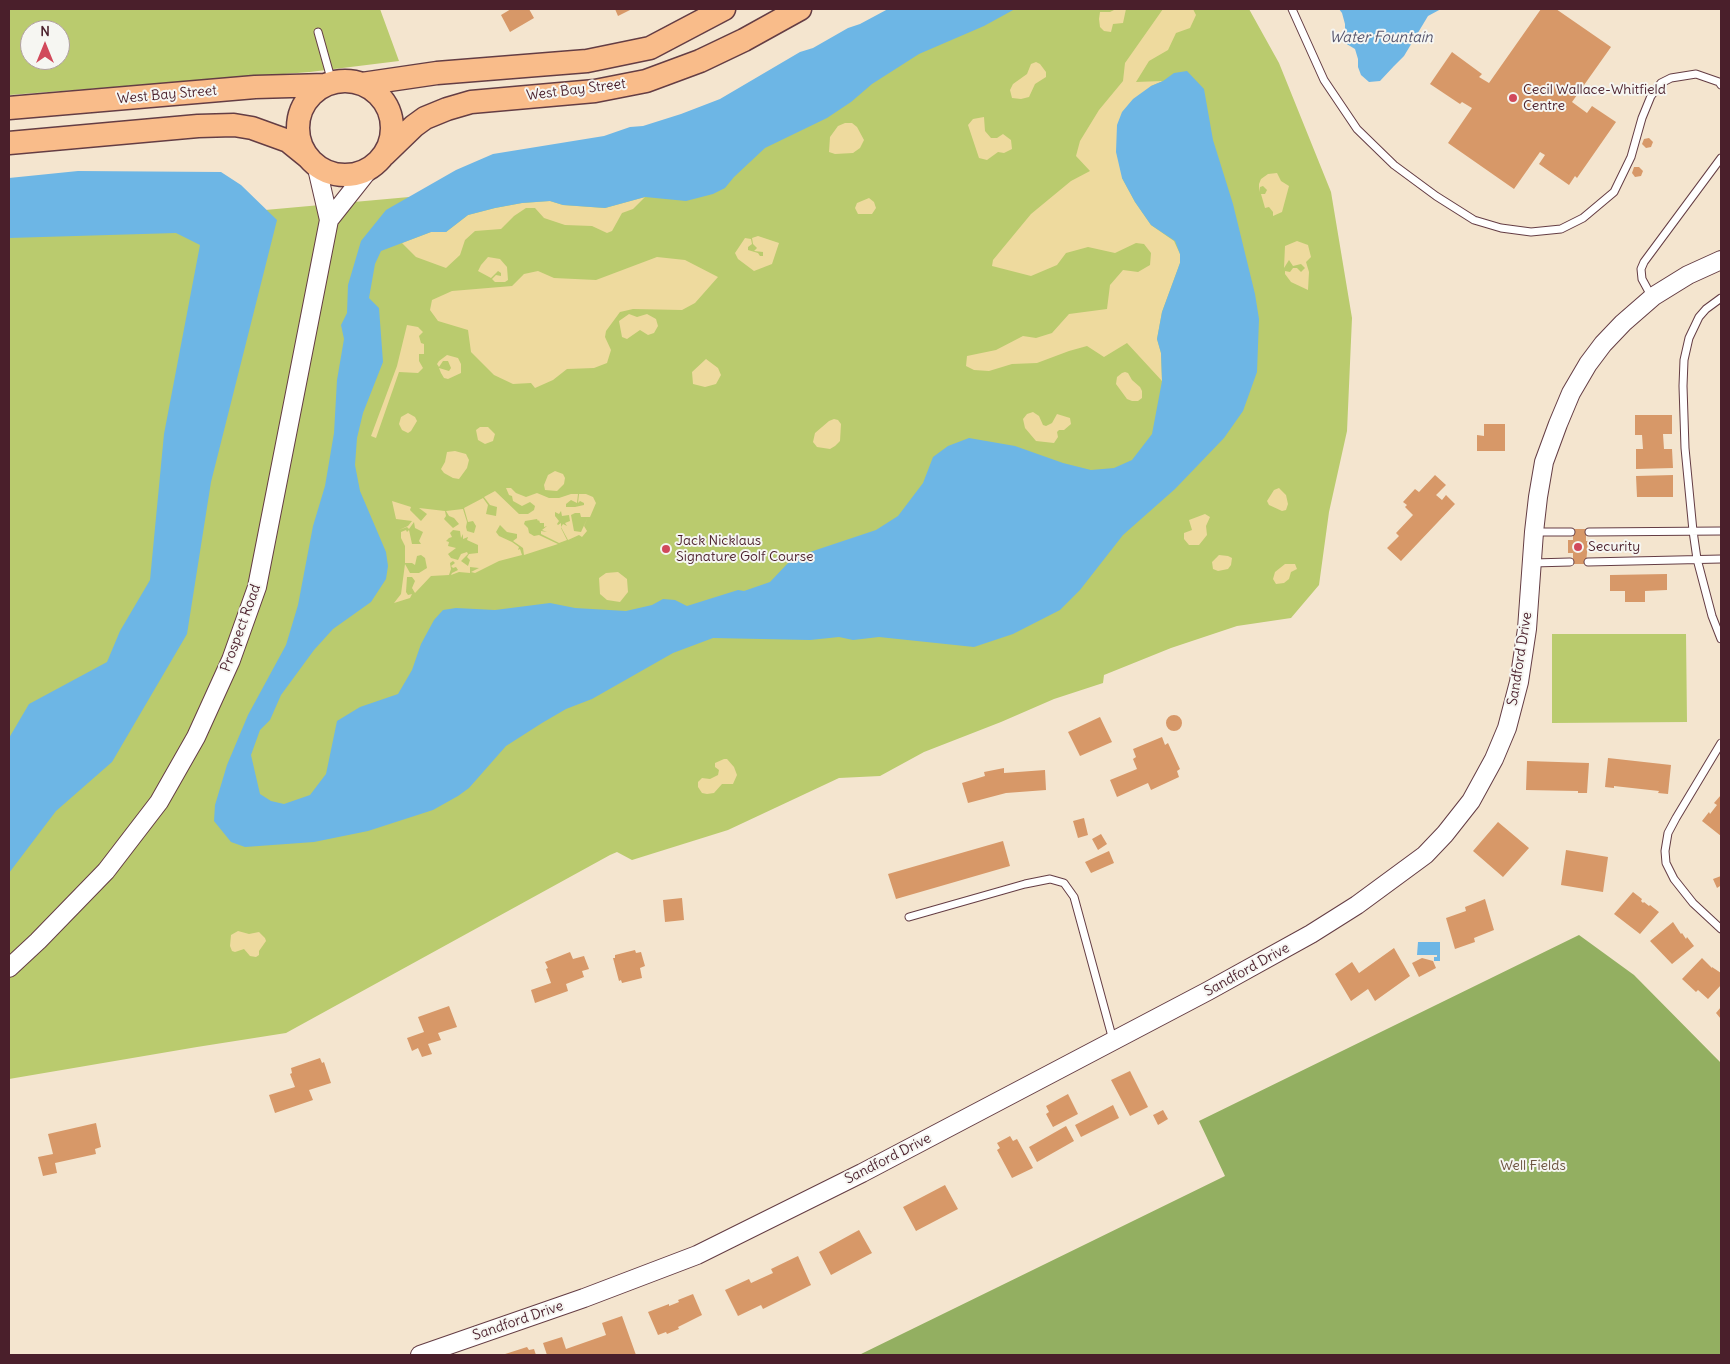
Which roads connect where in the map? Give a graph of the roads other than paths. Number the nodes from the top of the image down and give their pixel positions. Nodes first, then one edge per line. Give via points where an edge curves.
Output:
1 (724, 9) edge
2 (800, 9) edge
3 (1292, 9) edge
4 (318, 32) dead end
5 (329, 84) junction
6 (362, 84) junction
7 (1721, 85) edge
8 (9, 108) edge
9 (9, 143) edge
10 (1721, 158) edge
11 (312, 161) junction
12 (377, 161) junction
13 (329, 220) junction
14 (1721, 260) edge
15 (1654, 296) junction
16 (1721, 298) edge
17 (1693, 531) junction
18 (1721, 531) edge
19 (1534, 532) junction
20 (1571, 532) dead end
21 (1589, 532) dead end
22 (1721, 559) edge
23 (1697, 560) junction
24 (1570, 562) dead end
25 (1588, 562) dead end
26 (1532, 563) junction
27 (1721, 638) edge
28 (1721, 743) edge
29 (909, 917) dead end
30 (1721, 929) edge
31 (9, 968) edge
32 (1113, 1041) junction
33 (420, 1355) edge

1 - 6 main road, West Bay Street via 650,48 596,59 437,73
2 - 12 main road, West Bay Street via 700,61 646,81 594,91 472,102 447,109 414,126
3 - 7 lane via 1324,80 1357,130 1394,165 1436,196 1474,220 1501,228 1531,232 1561,229 1583,218 1614,192 1631,157 1648,104 1661,83 1696,74
4 - 5 lane
5 - 6 main road via 350,81
5 - 8 main road, West Bay Street via 255,87
5 - 11 main road via 312,95 301,113 299,134 302,147
6 - 12 main road via 380,96 390,113 391,139
9 - 11 main road via 234,125 288,141
10 - 15 lane via 1644,262 1642,279
11 - 12 main road via 325,170 340,174 361,172
11 - 13 street, Prospect Road
12 - 13 street, Prospect Road
13 - 31 street, Prospect Road via 259,579 231,660 196,737 159,802 106,871
14 - 15 street, Sandford Drive
15 - 19 street, Sandford Drive via 1603,344 1571,394 1544,462
16 - 17 lane via 1699,318 1688,338 1684,360 1685,448
17 - 18 lane
17 - 21 lane
17 - 23 lane
19 - 20 lane
19 - 26 street, Sandford Drive
22 - 23 lane
23 - 25 lane
23 - 27 lane
24 - 26 lane
26 - 32 street, Sandford Drive via 1519,682 1507,728 1483,782 1445,834 1425,856 1391,882 1311,934
28 - 30 lane via 1668,833 1665,851 1666,863 1674,879 1693,903
29 - 32 lane via 1025,884 1050,879 1064,884 1074,897
32 - 33 street, Sandford Drive via 862,1173 697,1255

